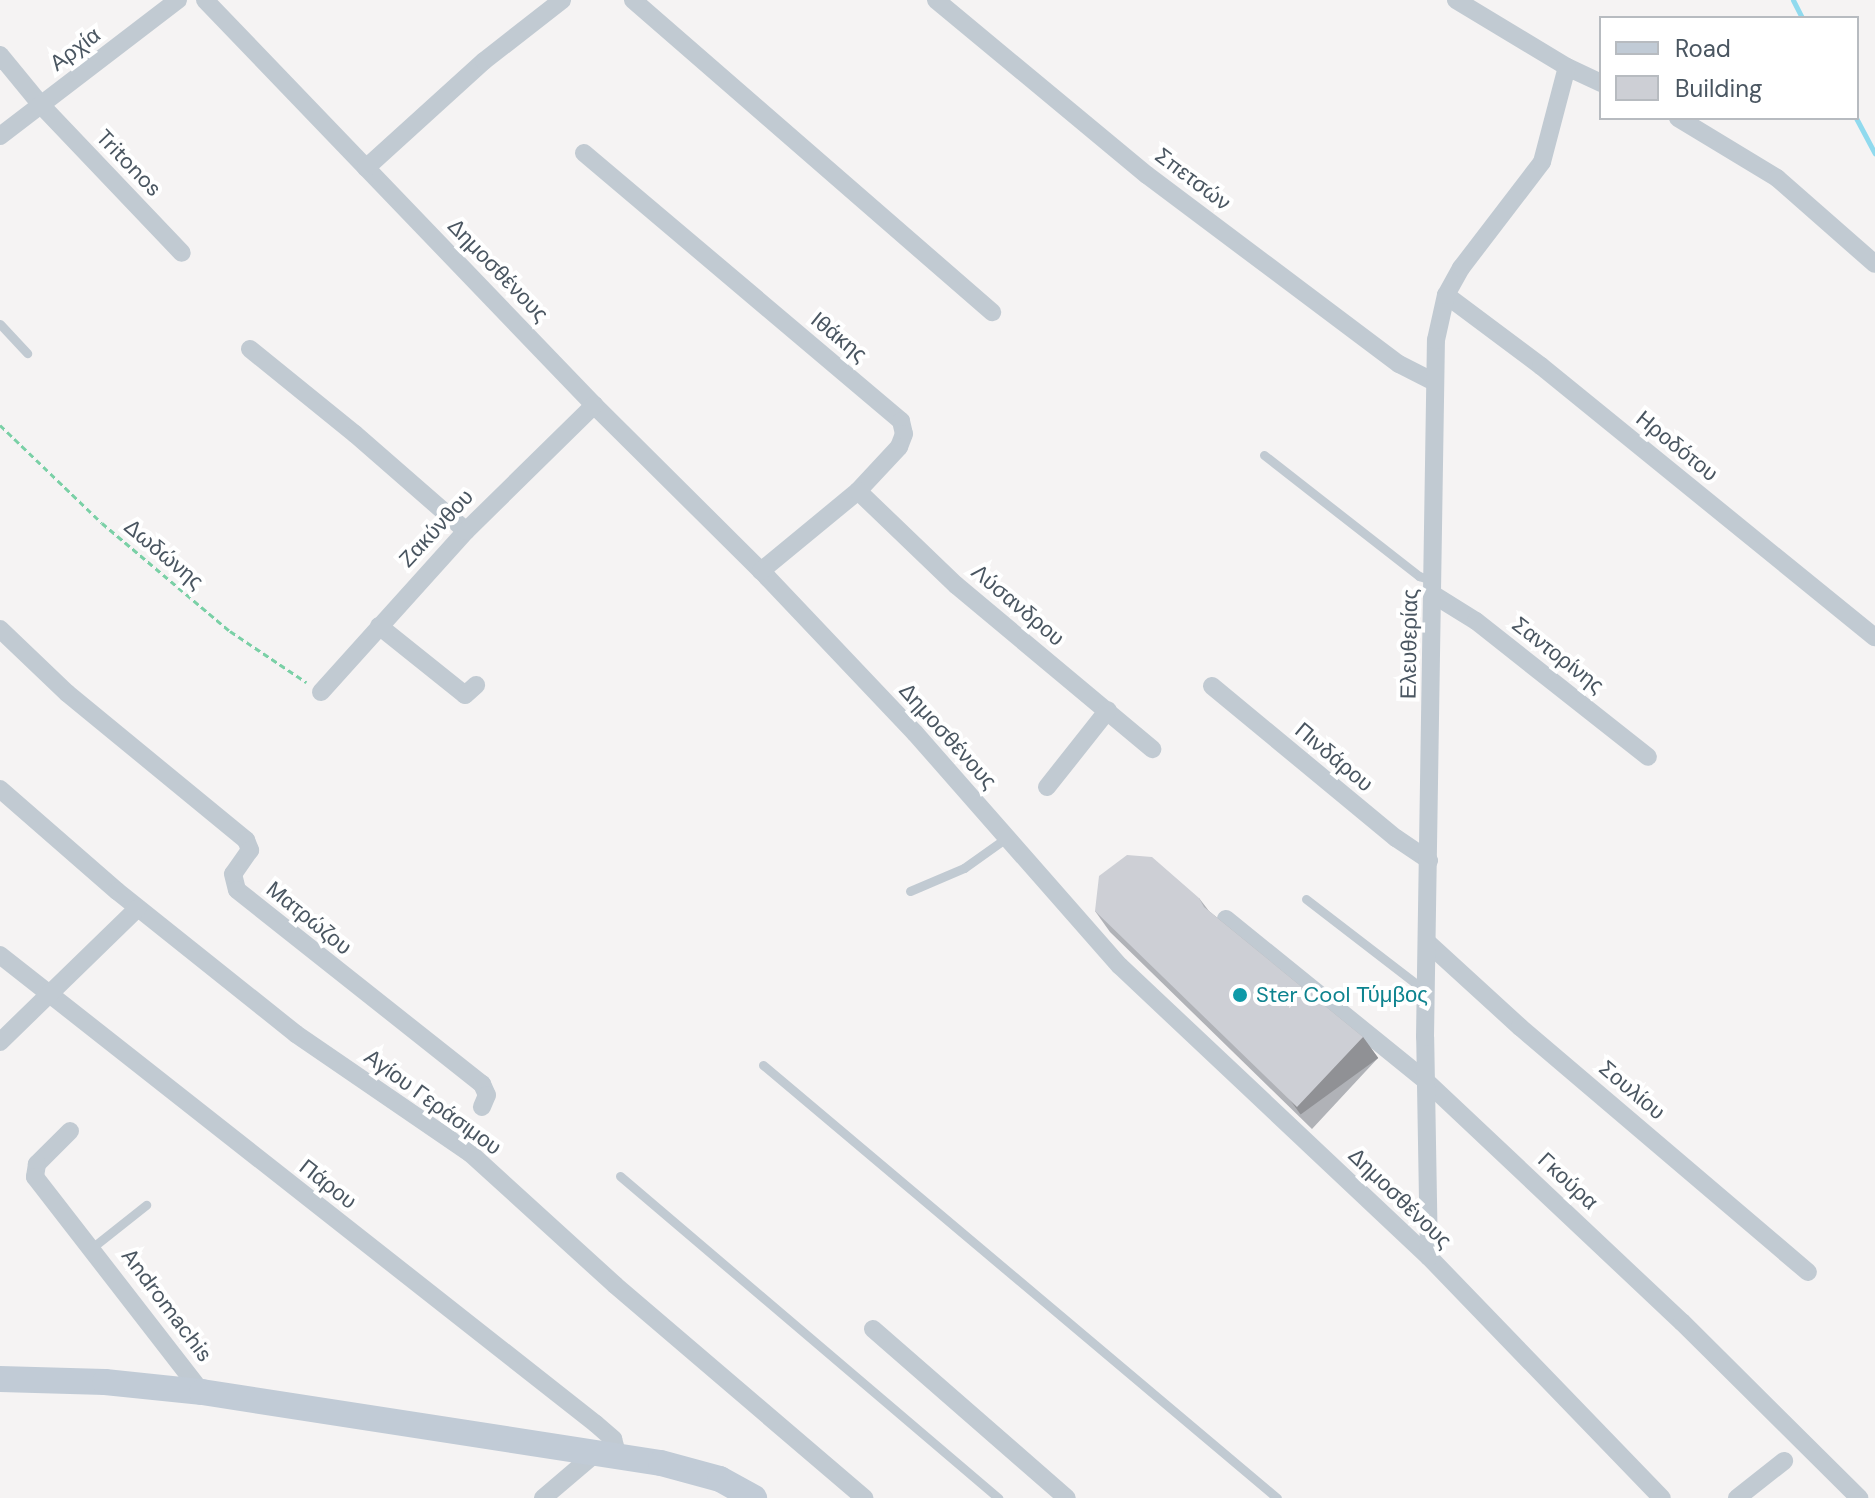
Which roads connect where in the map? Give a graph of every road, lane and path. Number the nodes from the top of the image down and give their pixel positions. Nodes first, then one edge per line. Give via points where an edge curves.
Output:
1 (178, 0) edge
2 (205, 0) edge
3 (562, 0) edge
4 (633, 0) edge
5 (936, 0) edge
6 (1456, 0) edge
7 (0, 55) edge
8 (1567, 67) junction
9 (1599, 82) edge
10 (41, 105) junction
11 (1681, 120) edge
12 (0, 136) edge
13 (584, 153) dead end
14 (366, 168) junction
15 (182, 253) dead end
16 (1875, 264) edge
17 (1446, 295) junction
18 (992, 312) dead end
19 (0, 324) edge
20 (250, 349) dead end
21 (27, 353) dead end
22 (1433, 381) junction
23 (594, 405) junction
24 (0, 425) edge
25 (1264, 455) dead end
26 (858, 491) junction
27 (466, 531) junction
28 (761, 571) junction
29 (1434, 588) junction
30 (379, 626) junction
31 (0, 629) edge
32 (1875, 637) edge
33 (476, 685) dead end
34 (1212, 686) dead end
35 (321, 692) joint
36 (1108, 710) junction
37 (1152, 749) dead end
38 (1648, 757) dead end
39 (1047, 787) dead end
40 (0, 789) edge
41 (1006, 838) junction
42 (1429, 860) junction
43 (910, 891) dead end
44 (1306, 899) dead end
45 (138, 908) junction
46 (1226, 919) dead end
47 (1428, 943) junction
48 (0, 955) edge
49 (1426, 992) junction
50 (47, 995) junction
51 (0, 1042) edge
52 (763, 1065) dead end
53 (1426, 1081) junction
54 (482, 1107) dead end
55 (70, 1131) dead end
56 (620, 1176) dead end
57 (146, 1205) dead end
58 (93, 1247) junction
59 (1429, 1257) junction
60 (1808, 1272) dead end
61 (873, 1329) dead end
62 (0, 1379) edge
63 (202, 1392) junction
64 (607, 1454) junction
65 (1784, 1461) dead end
66 (543, 1498) edge
67 (754, 1498) edge
68 (864, 1498) edge
69 (998, 1498) edge
70 (1067, 1498) edge
71 (1277, 1498) edge
72 (1662, 1498) edge
73 (1737, 1498) edge
74 (1859, 1498) edge

1 - 10 street, Αρχία
2 - 14 street, Δημοσθένους
3 - 14 street via 484,61
4 - 18 street
5 - 22 street, Σπετσών via 1147,175 1399,364
6 - 8 street
7 - 10 street, Tritonos
8 - 9 street
8 - 17 street, Ελευθερίας via 1542,162
10 - 12 street, Αρχία
10 - 15 street, Tritonos
11 - 16 street via 1777,178
13 - 26 street, Ιθάκης via 901,421 899,447
14 - 23 street, Δημοσθένους
17 - 22 street, Ελευθερίας
17 - 32 street, Ηροδότου
19 - 21 lane
20 - 27 street
22 - 29 street, Ελευθερίας
23 - 27 street, Ζακύνθου
23 - 28 street, Δημοσθένους
24 - 35 path, Δωδώνης via 102,523 230,631
25 - 29 lane
26 - 28 street, Ιθάκης
26 - 36 street, Λύσανδρου via 956,585
27 - 30 street, Ζακύνθου
28 - 41 street, Δημοσθένους
29 - 38 street, Σαντορίνης
29 - 42 street, Ελευθερίας
30 - 33 street via 465,695
30 - 35 street, Ζακύνθου
31 - 54 street, Ματρώζου via 67,693 246,840 250,850 233,874 237,890 482,1084 487,1095
34 - 42 street, Πινδάρου
36 - 37 street, Λύσανδρου
36 - 39 street
40 - 45 street, Αγίου Γεράσιμου
41 - 43 lane via 964,868
41 - 59 street, Δημοσθένους via 1120,966
42 - 47 street, Ελευθερίας
44 - 49 lane
45 - 50 street
45 - 68 street, Αγίου Γεράσιμου via 296,1034 470,1153 626,1295
46 - 53 street, Γκούρα
47 - 49 street, Ελευθερίας
47 - 60 street, Σουλίου
48 - 50 street, Πάρου
49 - 53 street, Ελευθερίας
50 - 51 street
50 - 64 street, Πάρου via 596,1424 613,1439
52 - 71 lane
53 - 59 street, Ελευθερίας
53 - 74 street, Γκούρα
55 - 58 street, Andromachis via 34,1173
56 - 69 lane
57 - 58 lane, Andromachis
58 - 63 street, Andromachis
59 - 72 street, Δημοσθένους
61 - 70 street
62 - 63 main road
63 - 64 main road
64 - 66 street
64 - 67 main road via 695,1471
65 - 73 street

